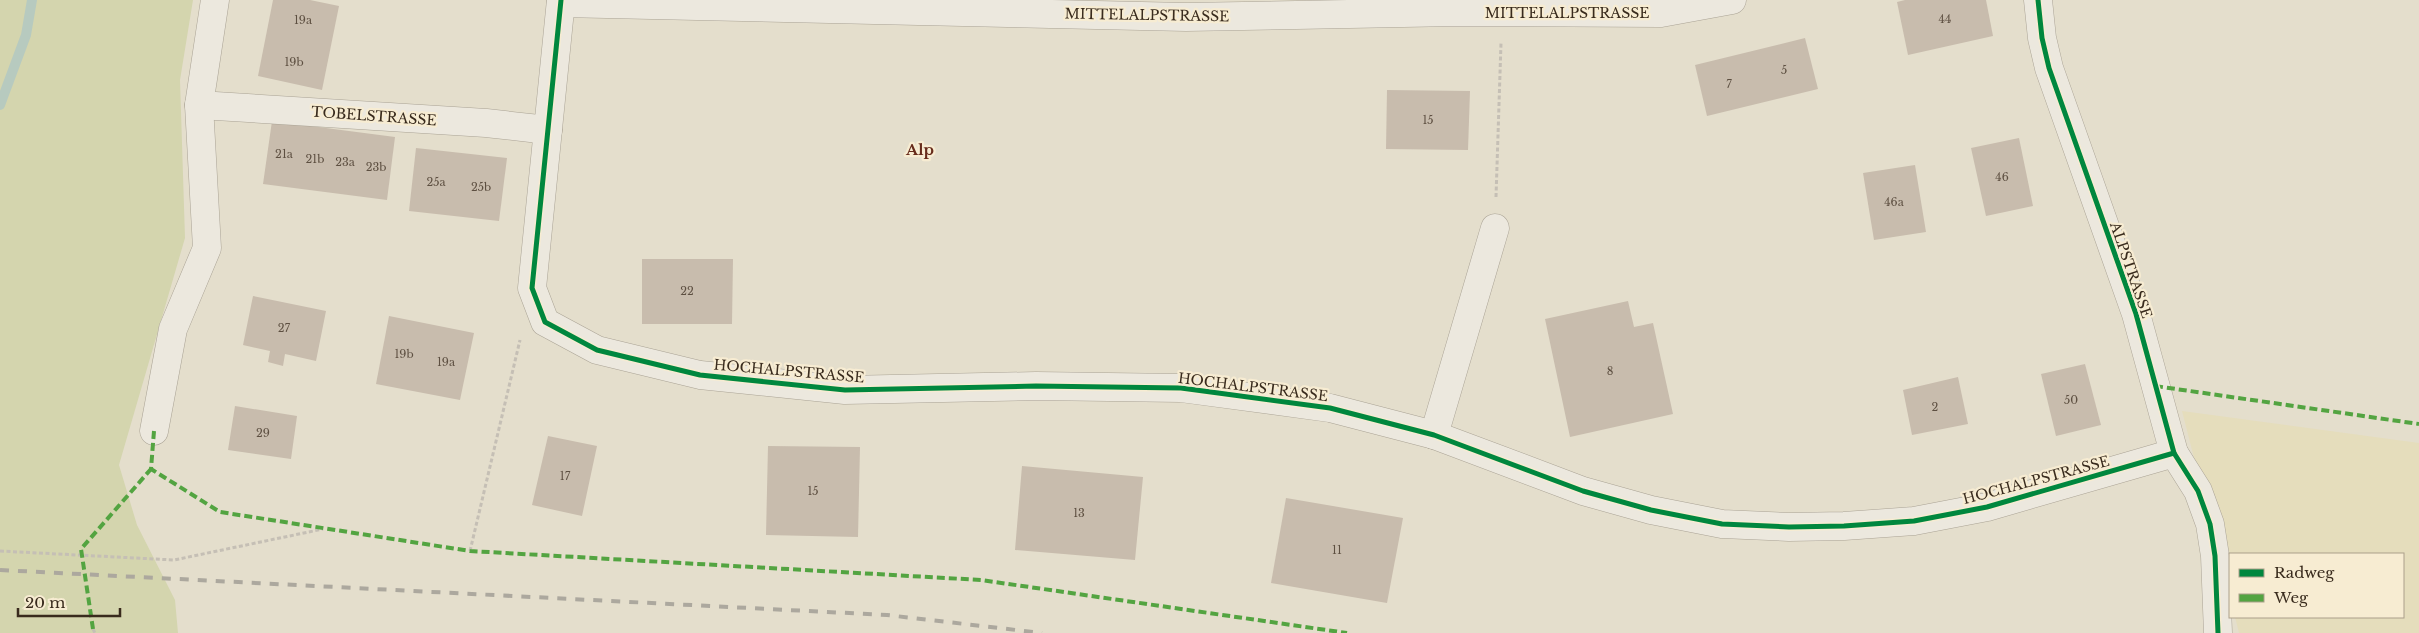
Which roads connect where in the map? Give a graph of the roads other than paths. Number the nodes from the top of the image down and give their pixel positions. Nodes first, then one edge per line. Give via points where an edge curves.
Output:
1 (214, 0) edge
2 (1732, 0) edge
3 (2038, 0) edge
4 (561, 2) edge
5 (1456, 6) edge
6 (199, 105) junction
7 (548, 130) junction
8 (1495, 228) road end
9 (154, 432) dead end
10 (1434, 436) junction
11 (2174, 452) junction
12 (2218, 633) edge

1 - 6 street
2 - 5 street, MITTELALPSTRASSE via 1661,13 1502,12
3 - 11 street, ALPSTRASSE via 2049,68 2136,314
4 - 5 street, MITTELALPSTRASSE via 1186,17
4 - 7 street, HOCHALPSTRASSE
6 - 7 street, TOBELSTRASSE via 486,123
6 - 9 street via 207,248 173,329
7 - 10 street, HOCHALPSTRASSE via 532,288 545,322 596,350 700,375 844,390 1036,386 1181,388 1330,408
8 - 10 street
10 - 11 street, HOCHALPSTRASSE via 1583,491 1651,510 1722,524 1789,527 1914,521 1978,509
11 - 12 street, ALPSTRASSE via 2198,491 2210,524 2216,566

